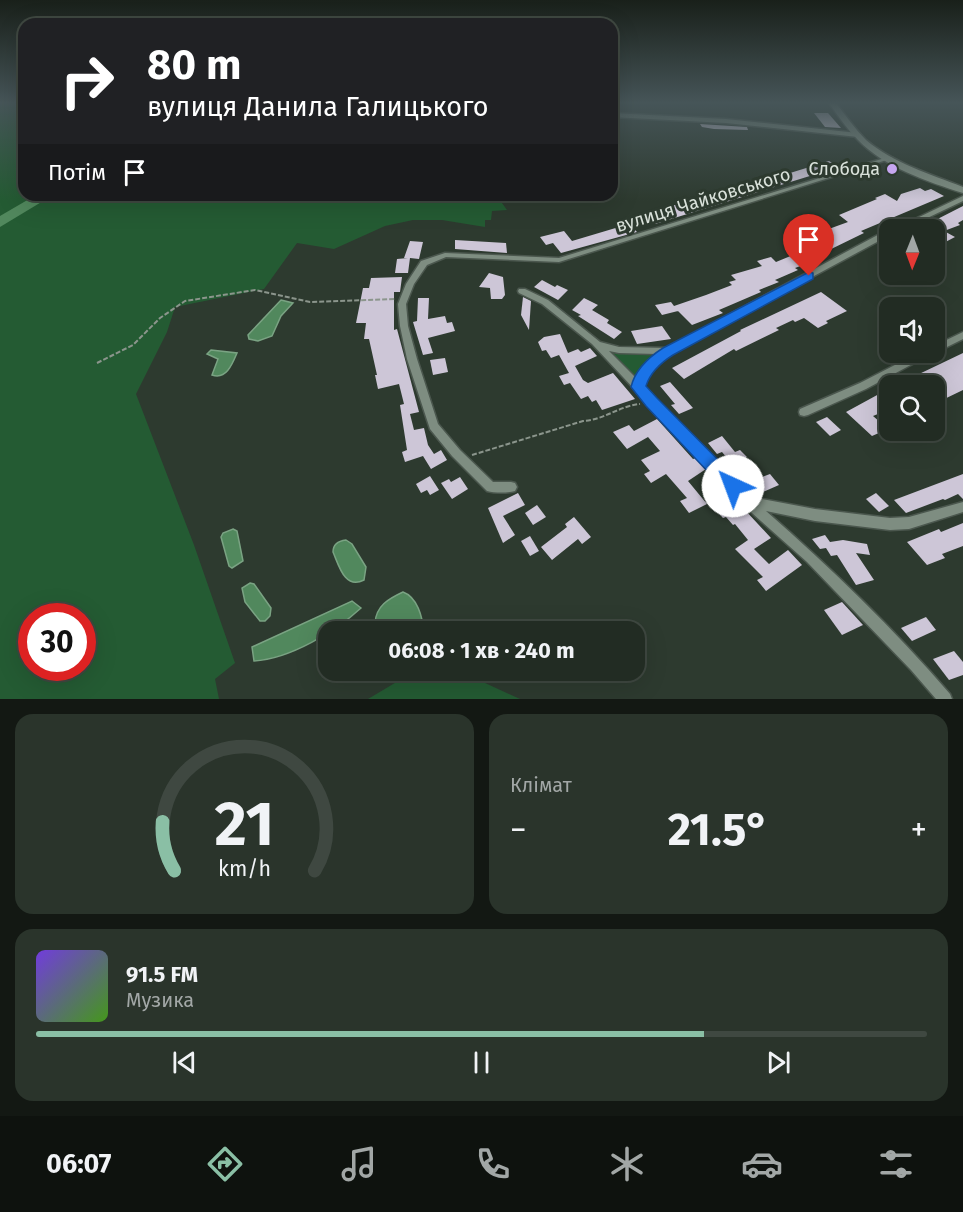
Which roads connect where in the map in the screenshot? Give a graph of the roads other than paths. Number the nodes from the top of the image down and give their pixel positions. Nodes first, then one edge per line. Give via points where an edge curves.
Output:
1 (858, 135) edge
2 (890, 158) junction
3 (963, 190) edge
4 (963, 198) edge
5 (918, 219) edge
6 (879, 238) edge
7 (522, 291) dead end
8 (963, 335) edge
9 (945, 344) edge
10 (598, 345) junction
11 (668, 351) junction
12 (908, 363) edge
13 (639, 387) junction
14 (804, 412) dead end
15 (511, 487) dead end
16 (747, 501) junction
17 (963, 507) edge
18 (945, 699) edge

1 - 2 street
2 - 3 street
2 - 15 street, вулиця Чайковського via 559,260 462,255 435,257 424,263 404,300 404,326 427,409 434,426 491,487
4 - 5 street
6 - 11 street
7 - 10 street via 546,302
8 - 9 street
10 - 11 street via 619,350
10 - 13 street
11 - 13 street via 647,370
12 - 14 street
13 - 16 street
16 - 17 street via 815,515 890,524
16 - 18 street via 811,558

